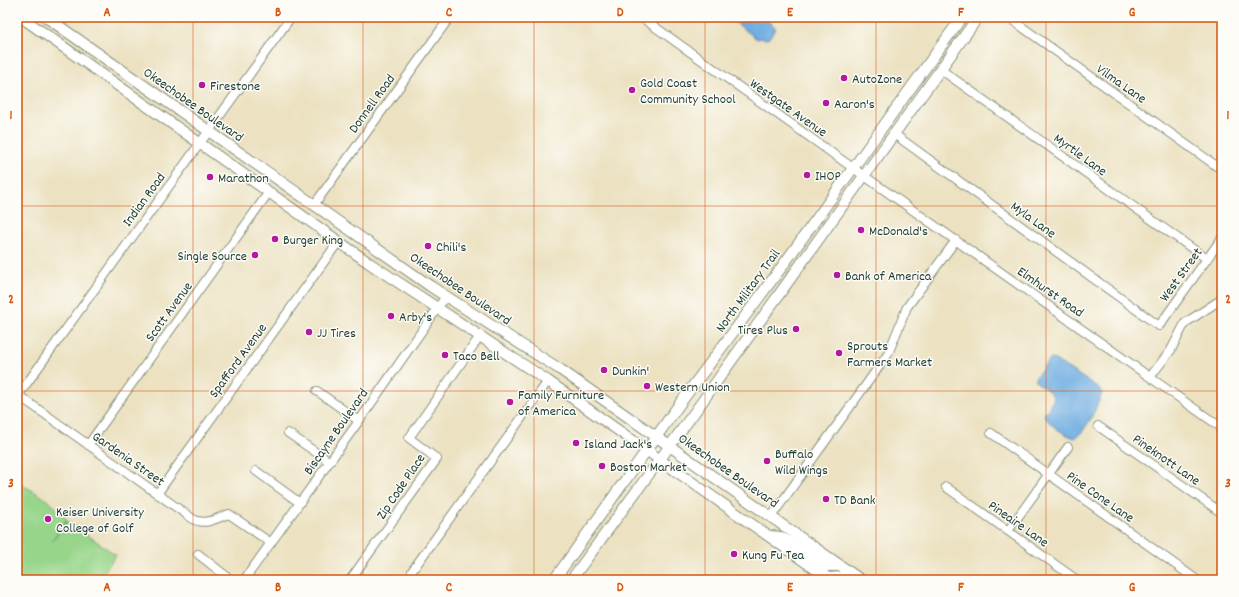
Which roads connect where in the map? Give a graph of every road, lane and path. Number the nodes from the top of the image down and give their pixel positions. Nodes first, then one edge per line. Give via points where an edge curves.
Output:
1 (20, 17) edge
2 (46, 17) edge
3 (290, 17) edge
4 (450, 17) edge
5 (641, 17) edge
6 (962, 17) edge
7 (978, 17) edge
8 (1008, 17) edge
9 (63, 47) junction
10 (113, 65) junction
11 (940, 69) junction
12 (208, 131) junction
13 (894, 134) junction
14 (199, 143) junction
15 (853, 168) junction
16 (1222, 170) edge
17 (864, 176) junction
18 (269, 192) junction
19 (314, 205) junction
20 (1222, 238) edge
21 (956, 240) junction
22 (339, 241) junction
23 (1207, 259) junction
24 (781, 268) junction
25 (446, 296) junction
26 (1222, 300) edge
27 (437, 308) junction
28 (1159, 326) joint
29 (480, 336) junction
30 (748, 337) junction
31 (1150, 378) junction
32 (548, 381) junction
33 (317, 391) dead end
34 (18, 396) edge
35 (359, 421) junction
36 (1098, 426) dead end
37 (1222, 428) edge
38 (288, 432) dead end
39 (991, 433) dead end
40 (657, 436) junction
41 (88, 445) junction
42 (670, 446) junction
43 (1068, 447) dead end
44 (646, 451) junction
45 (659, 460) junction
46 (330, 462) junction
47 (256, 471) dead end
48 (1048, 475) junction
49 (946, 487) dead end
50 (157, 494) junction
51 (300, 503) junction
52 (1222, 513) edge
53 (771, 516) junction
54 (1008, 531) junction
55 (768, 536) junction
56 (271, 543) junction
57 (198, 554) dead end
58 (841, 566) junction
59 (412, 571) dead end
60 (829, 579) edge
61 (231, 580) edge
62 (244, 580) edge
63 (350, 580) edge
64 (554, 580) edge
65 (571, 580) edge
66 (848, 580) edge
67 (861, 580) edge
68 (1077, 580) edge
69 (1197, 580) edge

1 - 9 main road, Okeechobee Boulevard
2 - 10 main road, Okeechobee Boulevard
3 - 12 street, Indian Road
4 - 19 street, Donnell Road
5 - 15 street, Westgate Avenue
6 - 15 main road, North Military Trail
7 - 11 main road, North Military Trail
8 - 16 street, Vilma Lane
9 - 10 main road via 65,44 70,45 99,62
9 - 14 main road, Okeechobee Boulevard
10 - 12 main road, Okeechobee Boulevard
11 - 13 main road, North Military Trail
11 - 23 street, Myrtle Lane
12 - 14 street, Indian Road
12 - 19 main road, Okeechobee Boulevard
13 - 17 main road, North Military Trail
13 - 28 street, Myla Lane
14 - 18 main road, Okeechobee Boulevard
14 - 34 street, Indian Road
15 - 17 street, Westgate Avenue
15 - 24 main road, North Military Trail
17 - 21 street, Elmhurst Road
17 - 30 main road, North Military Trail
18 - 22 main road, Okeechobee Boulevard
18 - 41 street, Scott Avenue
19 - 25 main road, Okeechobee Boulevard
20 - 23 street, West Street
21 - 31 street, Elmhurst Road
21 - 53 street via 907,307 888,354
22 - 27 main road, Okeechobee Boulevard
22 - 50 street, Spafford Avenue
23 - 28 street, West Street
24 - 30 main road via 781,279 753,321
24 - 40 main road, North Military Trail
25 - 27 street, Biscayne Boulevard
25 - 40 main road, Okeechobee Boulevard
26 - 31 street via 1185,323 1172,350
27 - 29 main road, Okeechobee Boulevard
27 - 35 street, Biscayne Boulevard
29 - 32 main road, Okeechobee Boulevard
29 - 63 street, Zip Code Place via 409,438 437,459
30 - 42 main road, North Military Trail
31 - 37 street, Elmhurst Road
32 - 44 main road, Okeechobee Boulevard
32 - 59 street
33 - 35 street
34 - 41 street, Gardenia Street
35 - 46 street, Biscayne Boulevard
36 - 52 street, Pineknott Lane
38 - 46 street
39 - 48 street, Pine Cone Lane
40 - 42 main road, Okeechobee Boulevard
40 - 44 main road, North Military Trail
41 - 50 street, Gardenia Street
42 - 45 main road, North Military Trail
42 - 53 main road, Okeechobee Boulevard
43 - 48 street
44 - 45 main road, Okeechobee Boulevard
44 - 64 main road, North Military Trail
45 - 55 main road, Okeechobee Boulevard
45 - 65 main road, North Military Trail
46 - 51 street, Biscayne Boulevard
47 - 51 street
48 - 54 street
48 - 69 street, Pine Cone Lane
49 - 54 street, Pineaire Lane
50 - 56 street, Gardenia Street via 198,522 229,514
51 - 56 street, Biscayne Boulevard
53 - 58 main road, Okeechobee Boulevard
54 - 68 street, Pineaire Lane
55 - 58 main road via 781,537 824,566
55 - 60 main road, Okeechobee Boulevard
56 - 62 street, Biscayne Boulevard
57 - 61 street
58 - 67 main road, Okeechobee Boulevard
60 - 66 main road via 841,577

